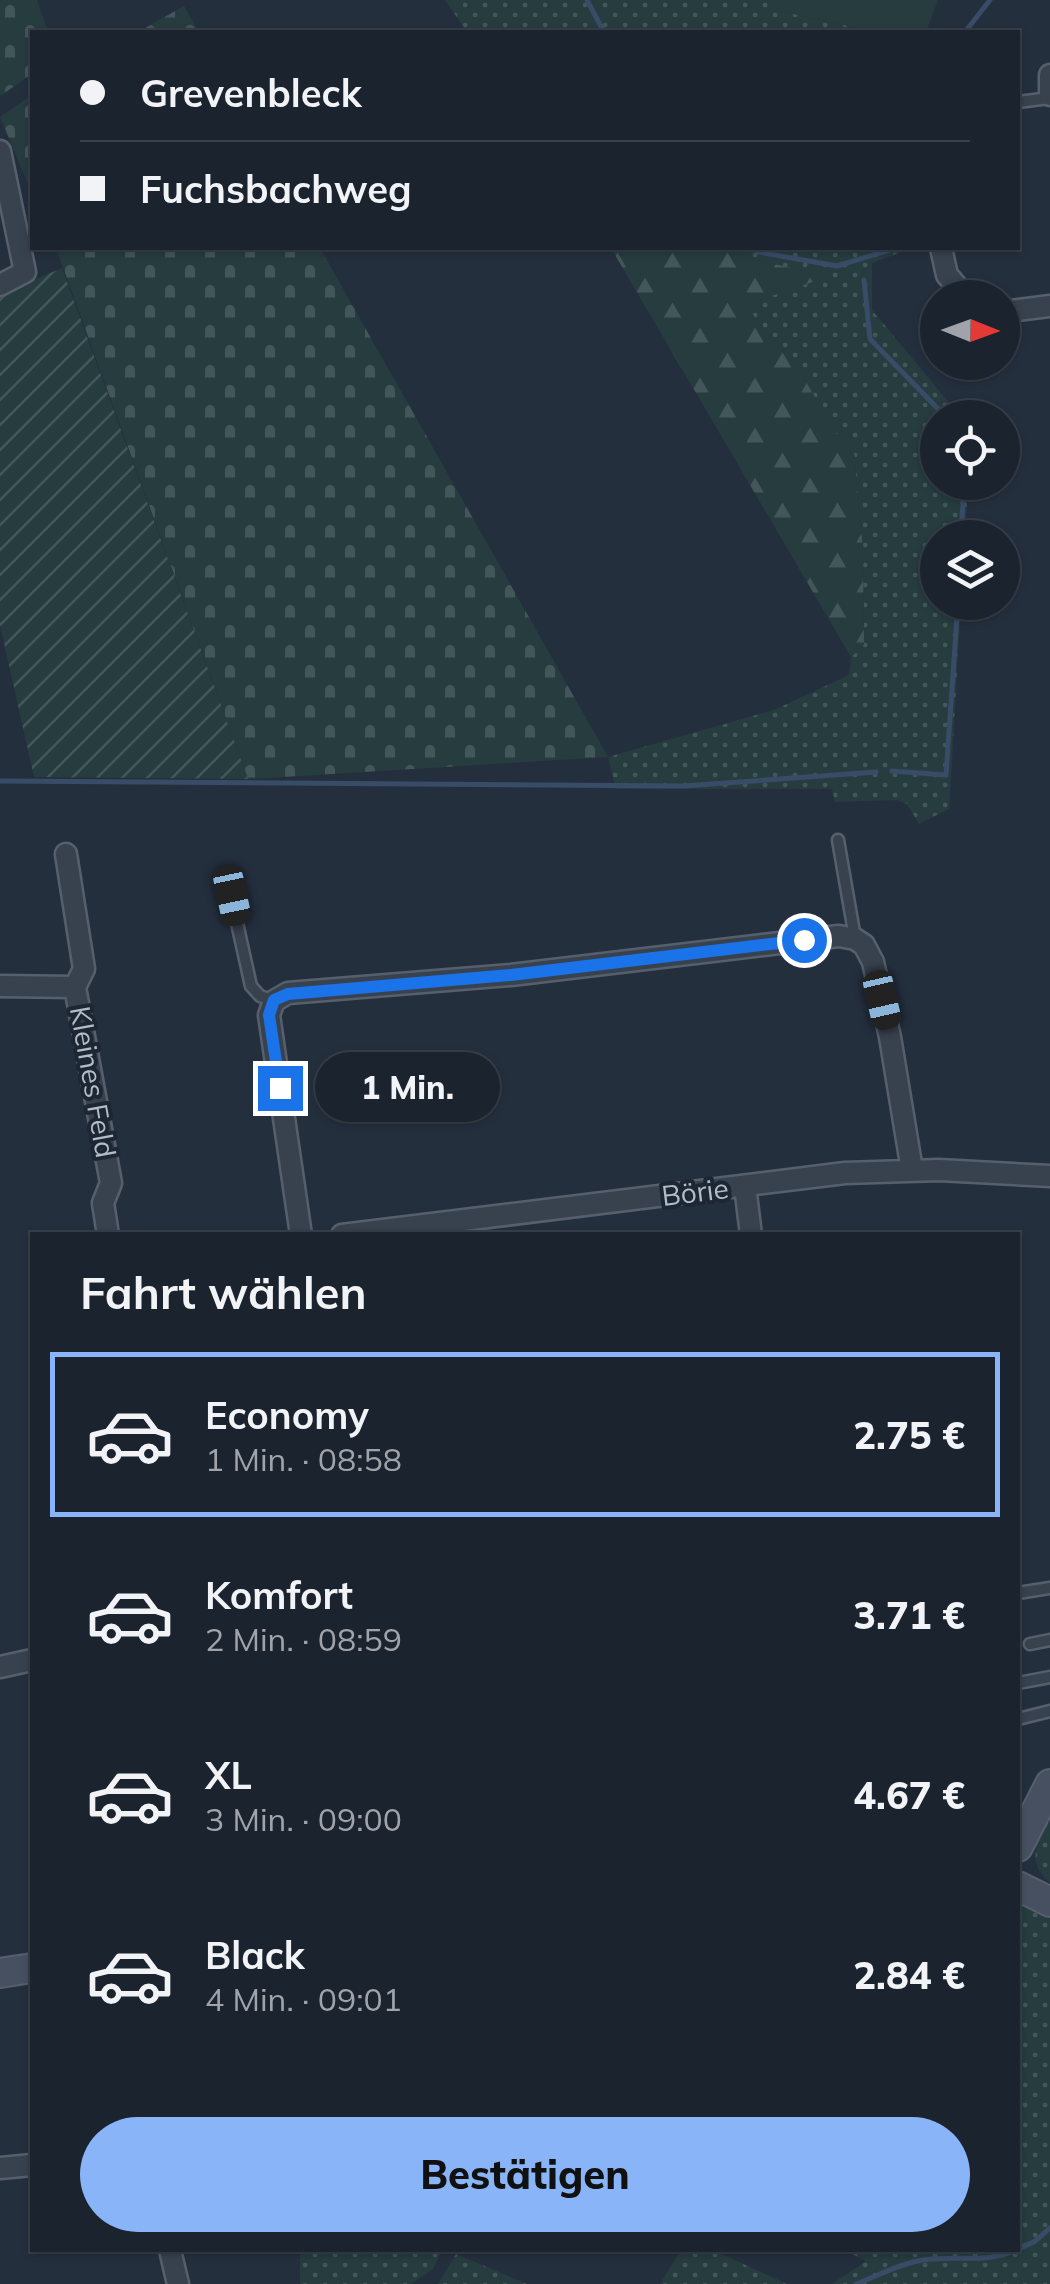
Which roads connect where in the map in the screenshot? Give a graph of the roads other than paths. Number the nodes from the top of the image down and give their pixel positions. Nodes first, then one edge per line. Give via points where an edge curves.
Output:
1 (1050, 75) edge
2 (1050, 96) edge
3 (1020, 102) edge
4 (0, 151) edge
5 (941, 250) edge
6 (952, 280) edge
7 (0, 285) edge
8 (1050, 306) edge
9 (1020, 310) edge
10 (838, 840) dead end
11 (66, 854) dead end
12 (232, 896) dead end
13 (855, 939) junction
14 (0, 986) edge
15 (75, 986) junction
16 (272, 1008) junction
17 (912, 1170) junction
18 (1050, 1176) edge
19 (746, 1186) junction
20 (108, 1232) edge
21 (300, 1232) edge
22 (367, 1232) edge
23 (751, 1232) edge
24 (1050, 1588) edge
25 (1020, 1593) edge
26 (1050, 1640) edge
27 (1030, 1644) dead end
28 (30, 1660) edge
29 (0, 1667) edge
30 (1050, 1677) edge
31 (1020, 1683) edge
32 (1050, 1711) edge
33 (1020, 1718) edge
34 (1050, 1784) edge
35 (1020, 1842) edge
36 (1020, 1887) edge
37 (1050, 1902) edge
38 (30, 1968) edge
39 (0, 1973) edge
40 (30, 2165) edge
41 (0, 2168) edge
42 (170, 2252) edge
43 (178, 2284) edge

1 - 2 street
2 - 3 lane
4 - 7 street via 25,272
5 - 6 street
8 - 9 street
10 - 13 lane
11 - 15 street, Kleines Feld via 84,969
12 - 16 lane via 251,986
13 - 16 street via 288,994
13 - 17 street via 873,962
14 - 15 street, Kleines Feld
15 - 20 street, Kleines Feld via 110,1183 104,1203
16 - 21 street
17 - 18 street, Börie
17 - 19 street, Börie
19 - 22 street, Börie
19 - 23 street
24 - 25 lane
26 - 27 lane
28 - 29 street
30 - 31 lane
32 - 33 lane
34 - 35 street
36 - 37 street
38 - 39 street
40 - 41 street
42 - 43 street

